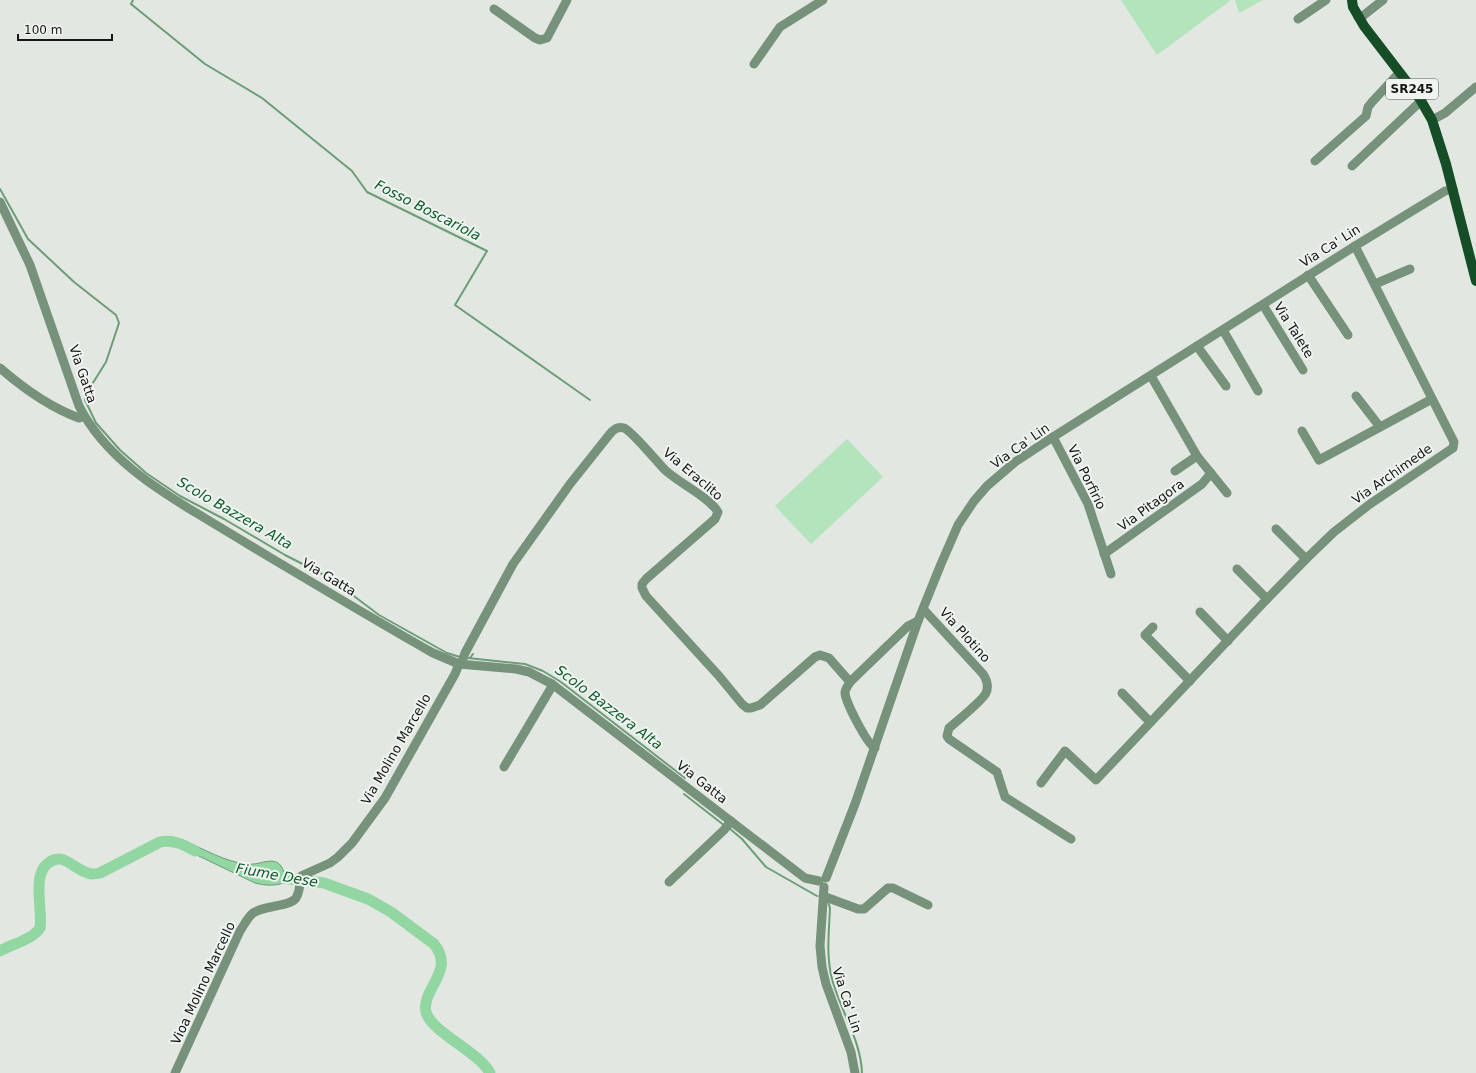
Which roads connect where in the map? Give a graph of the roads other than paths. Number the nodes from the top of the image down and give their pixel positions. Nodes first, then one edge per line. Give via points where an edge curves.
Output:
1 (567, 0) edge
2 (823, 0) edge
3 (1326, 0) edge
4 (1352, 0) edge
5 (1383, 0) edge
6 (494, 9) dead end
7 (1358, 17) junction
8 (1298, 19) dead end
9 (754, 64) dead end
10 (1399, 73) junction
11 (1476, 87) edge
12 (1421, 101) junction
13 (1432, 120) junction
14 (1315, 161) dead end
15 (1352, 166) dead end
16 (1453, 189) junction
17 (0, 202) edge
18 (1355, 246) junction
19 (1410, 269) dead end
20 (1308, 275) junction
21 (1476, 281) edge
22 (1375, 284) junction
23 (1263, 304) junction
24 (1223, 330) junction
25 (1348, 336) dead end
26 (1197, 346) junction
27 (0, 368) edge
28 (1303, 370) dead end
29 (1151, 376) junction
30 (1226, 386) dead end
31 (1258, 391) dead end
32 (1359, 395) dead end
33 (1432, 399) junction
34 (84, 416) junction
35 (1380, 427) junction
36 (1302, 431) dead end
37 (1053, 438) junction
38 (1197, 456) junction
39 (1176, 471) dead end
40 (1211, 473) junction
41 (1227, 493) dead end
42 (1276, 529) dead end
43 (1104, 554) junction
44 (1306, 559) junction
45 (1237, 569) dead end
46 (1111, 574) dead end
47 (1267, 599) junction
48 (922, 612) junction
49 (1200, 612) dead end
50 (918, 621) junction
51 (1153, 627) dead end
52 (1228, 641) junction
53 (460, 664) junction
54 (1190, 681) junction
55 (850, 682) junction
56 (552, 684) junction
57 (1122, 693) dead end
58 (1150, 722) junction
59 (875, 748) junction
60 (504, 767) dead end
61 (1041, 783) dead end
62 (728, 824) junction
63 (1071, 839) dead end
64 (669, 882) dead end
65 (823, 885) junction
66 (284, 904) joint
67 (928, 905) dead end
68 (175, 1073) edge
69 (855, 1073) edge

1 - 6 street via 547,38 540,40
2 - 9 street via 780,26
3 - 8 street
4 - 7 main road, SR245
5 - 7 street
7 - 10 main road, SR245
10 - 12 main road, SR245
10 - 14 street via 1368,107 1366,116
11 - 13 street via 1445,114
12 - 13 main road, SR245
12 - 15 street
13 - 16 main road, SR245
16 - 18 street, Via Ca' Lin via 1444,191
16 - 21 main road, SR245
17 - 34 street, Via Gatta via 30,265
18 - 20 street, Via Ca' Lin
18 - 22 street, Via Archimede
19 - 22 street
20 - 23 street, Via Ca' Lin
20 - 25 street
22 - 33 street, Via Archimede
23 - 24 street, Via Ca' Lin
23 - 28 street, Via Talete
24 - 26 street, Via Ca' Lin
24 - 31 street
26 - 29 street, Via Ca' Lin
26 - 30 street
27 - 34 street via 26,390 46,402 78,418
29 - 37 street, Via Ca' Lin
29 - 38 street
32 - 35 street
33 - 35 street
33 - 44 street, Via Archimede via 1454,442 1453,448 1364,509 1334,532
34 - 53 street, Via Gatta via 110,449 158,490 408,639
35 - 36 street via 1319,460
37 - 43 street, Via Porfirio via 1088,504
37 - 48 street, Via Ca' Lin via 1005,470 974,501 953,536
38 - 39 street, Via Pitagora
38 - 40 street
40 - 41 street
40 - 43 street, Via Pitagora via 1202,484
42 - 44 street
43 - 46 street, Via Porfirio
44 - 47 street, Via Archimede
45 - 47 street
47 - 52 street, Via Archimede
48 - 50 street, Via Ca' Lin
48 - 63 street, Via Plotino via 926,612 983,674 988,686 985,695 948,728 946,736 997,772 1005,797
49 - 52 street
50 - 55 street via 908,626
50 - 59 street, Via Ca' Lin
51 - 54 street via 1145,635
52 - 54 street, Via Archimede
53 - 55 street, Via Eraclito via 513,564 529,540 609,435 620,427 629,431 672,476 701,496 718,512 711,523 646,579 642,588 646,596 742,704 747,708 760,705 820,655 829,658
53 - 56 street, Via Gatta via 522,671
53 - 66 street, Via Molino Marcello via 375,813 338,857 325,866 301,876 296,898 292,903
54 - 58 street, Via Archimede
55 - 59 street via 845,690 847,699 866,738
56 - 60 street
56 - 62 street, Via Gatta
57 - 58 street
58 - 61 street, Via Archimede via 1096,780 1065,751
59 - 65 street, Via Ca' Lin
62 - 64 street
62 - 65 street, Via Gatta via 805,878
65 - 67 street, Via Gatta via 858,909 864,909 886,889 893,888
65 - 69 street, Via Ca' Lin via 820,946 823,971 851,1052
66 - 68 street, Vioa Molino Marcello via 263,908 252,914 240,931

